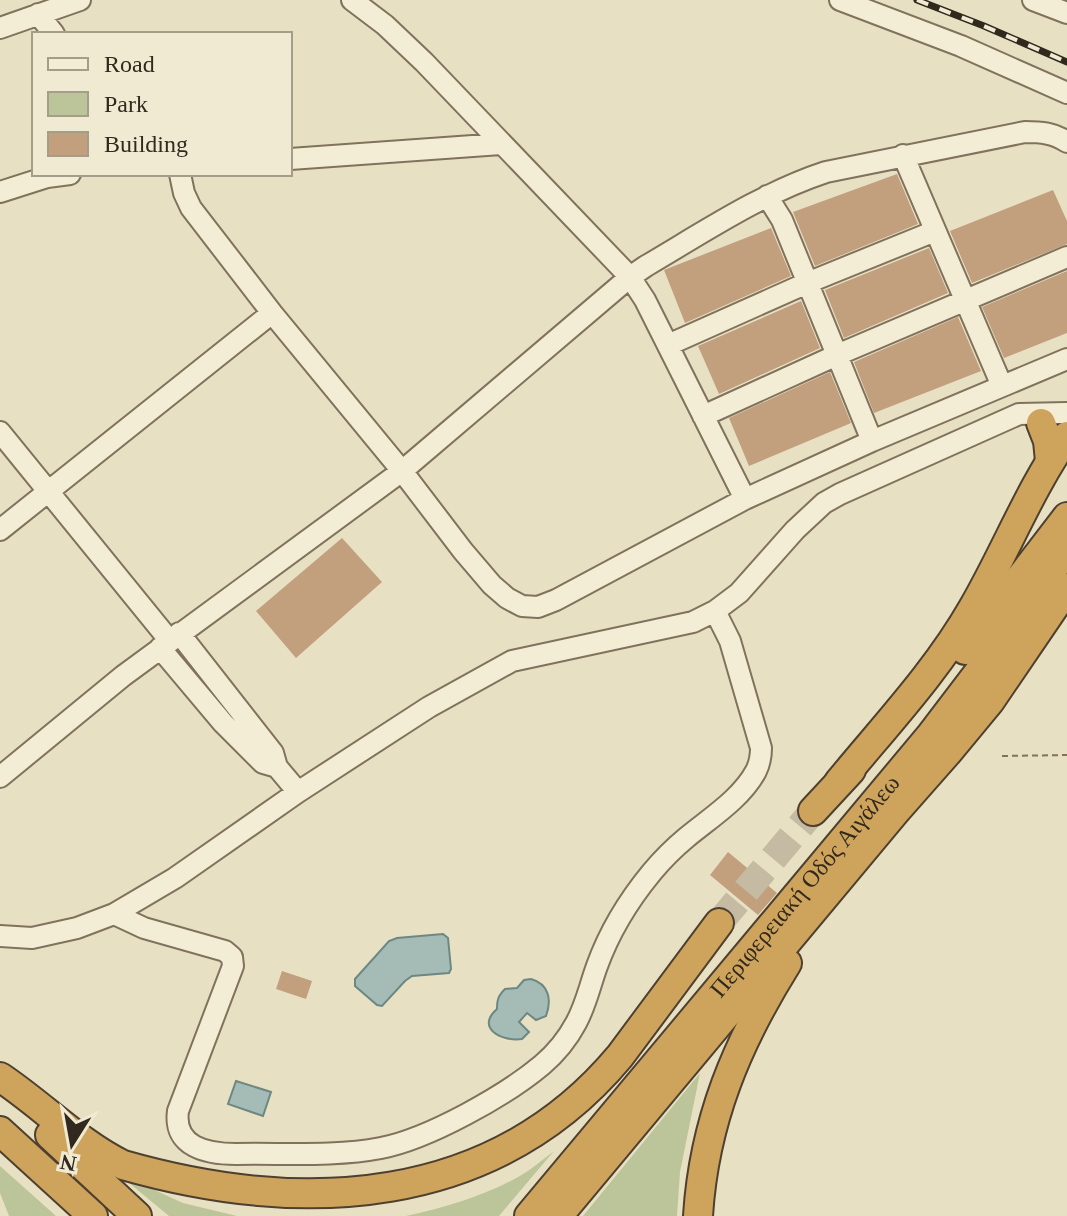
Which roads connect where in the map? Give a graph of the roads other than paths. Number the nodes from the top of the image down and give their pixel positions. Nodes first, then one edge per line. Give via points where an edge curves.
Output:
1 (80, 0) edge
2 (352, 0) edge
3 (840, 0) edge
4 (1033, 0) edge
5 (1067, 13) edge
6 (38, 14) junction
7 (0, 28) edge
8 (52, 32) edge
9 (1067, 93) edge
10 (1067, 142) edge
11 (501, 144) junction
12 (903, 155) junction
13 (292, 159) edge
14 (55, 176) edge
15 (180, 176) edge
16 (0, 192) edge
17 (767, 196) junction
18 (935, 231) junction
19 (1067, 257) edge
20 (630, 277) junction
21 (807, 283) junction
22 (965, 300) junction
23 (272, 313) junction
24 (668, 345) junction
25 (837, 355) junction
26 (1067, 359) edge
27 (1002, 386) junction
28 (703, 416) junction
29 (1052, 424) edge
30 (0, 432) edge
31 (872, 441) junction
32 (402, 471) junction
33 (48, 491) junction
34 (745, 499) junction
35 (1067, 517) edge
36 (0, 530) edge
37 (1067, 548) edge
38 (1067, 588) edge
39 (1067, 604) edge
40 (715, 611) junction
41 (1035, 633) junction
42 (170, 641) junction
43 (0, 777) edge
44 (839, 782) junction
45 (298, 792) junction
46 (813, 811) tunnel mouth
47 (895, 812) junction
48 (114, 914) junction
49 (719, 923) tunnel mouth
50 (0, 936) edge
51 (0, 1077) edge
52 (0, 1090) edge
53 (0, 1131) edge
54 (93, 1216) edge
55 (137, 1216) edge
56 (529, 1216) edge
57 (558, 1216) edge
58 (698, 1216) edge

1 - 6 street
2 - 11 street via 424,62
3 - 9 street
4 - 5 street
6 - 7 street
6 - 8 street
10 - 12 street via 1043,132 1025,132
11 - 13 street
11 - 20 street
12 - 17 street via 826,172
12 - 18 street
14 - 16 street
15 - 23 street via 191,208
17 - 20 street
17 - 21 street
18 - 21 street
18 - 22 street
19 - 22 street
20 - 24 street
20 - 32 street
21 - 24 street
21 - 25 street
22 - 25 street
22 - 27 street
23 - 32 street
23 - 33 street
24 - 28 street
25 - 28 street
25 - 31 street
26 - 27 street
27 - 31 street
28 - 34 street
29 - 40 street via 856,485 824,503 739,593
29 - 44 highway via 1050,461 978,598 939,660
30 - 33 street
31 - 34 street
32 - 34 street via 492,585 522,606 556,600
32 - 42 street
33 - 36 street
33 - 42 street
35 - 44 highway via 949,671
37 - 56 highway, Περιφερειακή Οδός Αιγάλεω via 931,735
38 - 41 highway, Περιφερειακή Οδός Αιγάλεω
39 - 41 highway
40 - 45 street via 693,622 512,661 429,707
40 - 48 street via 730,641 761,748 756,770 653,871 620,914 583,1008 560,1047 463,1116 384,1148 349,1153 225,1154 197,1148 179,1132 178,1111 232,957
41 - 47 highway, Περιφερειακή Οδός Αιγάλεω via 990,701
42 - 43 street
42 - 45 street via 273,753 277,767
44 - 46 highway
45 - 48 street
47 - 57 highway, Περιφερειακή Οδός Αιγάλεω
47 - 58 highway via 790,958 752,1022 715,1113
48 - 50 street via 32,938
49 - 51 highway via 620,1056 564,1113 529,1141 461,1178 385,1203 288,1210 192,1193 119,1163
52 - 55 highway
53 - 54 highway

